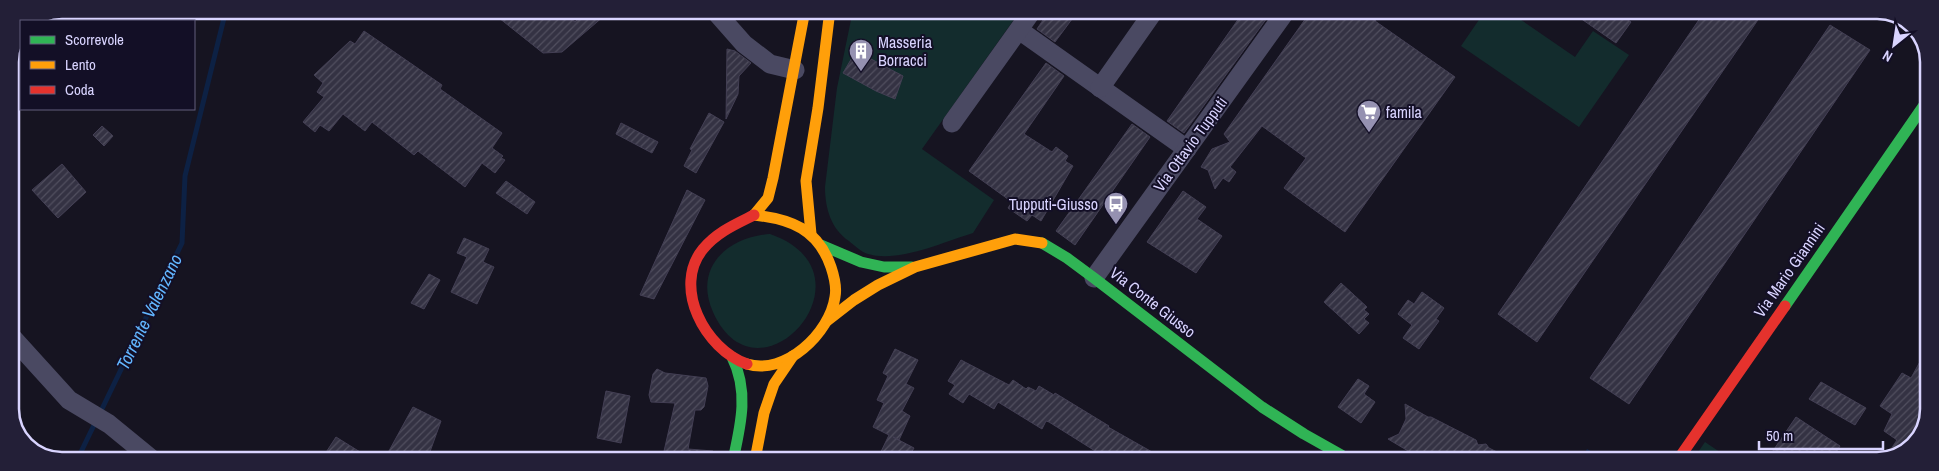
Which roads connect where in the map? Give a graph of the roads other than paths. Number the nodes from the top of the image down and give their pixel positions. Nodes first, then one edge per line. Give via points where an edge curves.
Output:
1 (722, 19) edge
2 (804, 19) edge
3 (829, 19) edge
4 (1027, 19) edge
5 (1148, 19) edge
6 (1280, 19) edge
7 (1019, 30) junction
8 (795, 70) junction
9 (1100, 88) junction
10 (1920, 110) edge
11 (952, 123) dead end
12 (1187, 149) junction
13 (754, 215) junction
14 (811, 234) junction
15 (821, 245) junction
16 (915, 268) junction
17 (1094, 278) junction
18 (827, 321) junction
19 (19, 345) edge
20 (792, 356) junction
21 (732, 357) junction
22 (143, 452) edge
23 (735, 452) edge
24 (757, 452) edge
25 (1336, 452) edge
26 (1682, 452) edge

1 - 8 street via 744,44 770,64
2 - 8 main road
3 - 14 main road via 806,181
4 - 7 street
5 - 9 street
6 - 12 street, Via Ottavio Tupputi
7 - 9 street
7 - 11 street
8 - 13 main road via 768,198
9 - 12 street
10 - 26 main road, Via Mario Giannini
12 - 17 street, Via Ottavio Tupputi
13 - 14 main road via 794,222
13 - 21 main road via 712,238 701,250 690,281 697,315 715,343
14 - 15 main road
15 - 16 main road via 861,262
15 - 18 main road via 830,261 835,281 835,300
16 - 17 main road, Via Conte Giusso via 1015,239 1042,243
16 - 18 main road via 870,290
17 - 25 main road, Via Conte Giusso via 1262,407
18 - 20 main road
19 - 22 street via 70,400 107,423
20 - 21 main road via 776,364 753,366
20 - 24 main road via 774,384
21 - 23 main road via 740,376 743,396

